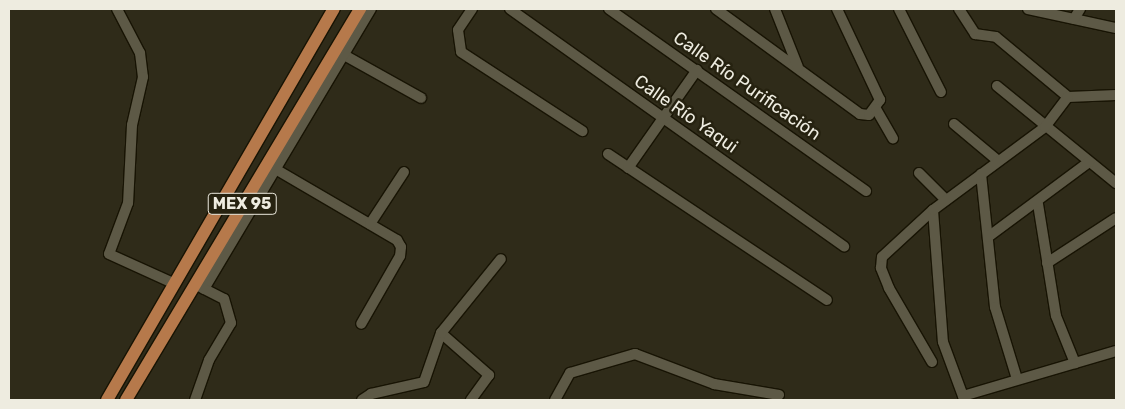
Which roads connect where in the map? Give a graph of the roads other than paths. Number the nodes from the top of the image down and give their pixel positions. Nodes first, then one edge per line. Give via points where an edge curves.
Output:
1 (117, 9) edge
2 (334, 9) edge
3 (360, 9) edge
4 (371, 9) edge
5 (472, 9) edge
6 (510, 9) edge
7 (609, 9) edge
8 (716, 9) edge
9 (775, 9) edge
10 (837, 9) edge
11 (899, 9) edge
12 (959, 9) edge
13 (1028, 9) edge
14 (1080, 9) edge
15 (1074, 19) junction
16 (1116, 28) edge
17 (346, 56) junction
18 (798, 67) junction
19 (697, 70) junction
20 (997, 86) dead end
21 (941, 92) dead end
22 (1116, 95) edge
23 (1068, 97) junction
24 (421, 98) dead end
25 (876, 108) junction
26 (664, 118) junction
27 (954, 124) dead end
28 (1045, 127) junction
29 (582, 131) dead end
30 (893, 138) dead end
31 (608, 154) dead end
32 (997, 160) junction
33 (1089, 162) junction
34 (628, 168) junction
35 (277, 170) junction
36 (404, 172) dead end
37 (918, 172) dead end
38 (981, 174) junction
39 (1116, 183) edge
40 (866, 191) dead end
41 (946, 200) junction
42 (1038, 204) junction
43 (933, 210) junction
44 (1116, 218) edge
45 (370, 224) junction
46 (988, 237) junction
47 (844, 246) dead end
48 (501, 259) dead end
49 (1047, 263) junction
50 (172, 283) junction
51 (199, 287) junction
52 (827, 300) dead end
53 (361, 324) dead end
54 (441, 333) junction
55 (1116, 351) edge
56 (932, 362) dead end
57 (1075, 362) junction
58 (1017, 380) junction
59 (779, 395) dead end
60 (107, 400) edge
61 (126, 400) edge
62 (195, 400) edge
63 (362, 400) edge
64 (471, 400) edge
65 (555, 400) edge

1 - 50 street via 140,53 143,77 133,117 128,203 109,254
2 - 50 main road, MEX 95
3 - 51 main road, MEX 95
4 - 17 street
5 - 29 street via 457,41 461,52
6 - 26 street, Calle Río Yaqui
7 - 19 street, Calle Río Purificación
8 - 18 street
9 - 18 street
10 - 25 street via 880,100
11 - 21 street
12 - 23 street via 975,34 996,38
13 - 15 street
14 - 15 street
15 - 16 street
17 - 24 street
17 - 35 street
18 - 25 street via 860,114
19 - 26 street
19 - 40 street, Calle Río Purificación
20 - 28 street
22 - 23 street
23 - 28 street
25 - 30 street
26 - 34 street
26 - 47 street, Calle Río Yaqui
27 - 32 street
28 - 32 street
28 - 33 street
31 - 34 street
32 - 38 street
33 - 39 street
33 - 42 street
34 - 52 street
35 - 45 street
35 - 51 street
36 - 45 street
37 - 41 street
38 - 41 street
38 - 46 street
41 - 43 street
42 - 46 street
42 - 49 street
43 - 56 street via 891,245 882,257 881,268
43 - 58 street via 943,342 963,396
44 - 49 street
45 - 53 street via 397,240 400,256
46 - 58 street via 994,307
48 - 54 street
49 - 57 street via 1056,316
50 - 60 main road, MEX 95
51 - 61 main road, MEX 95
51 - 62 street via 224,299 231,323 208,360
54 - 63 street via 424,382 371,394
54 - 64 street via 489,375
55 - 57 street
57 - 58 street
59 - 65 street via 714,384 634,354 570,373

